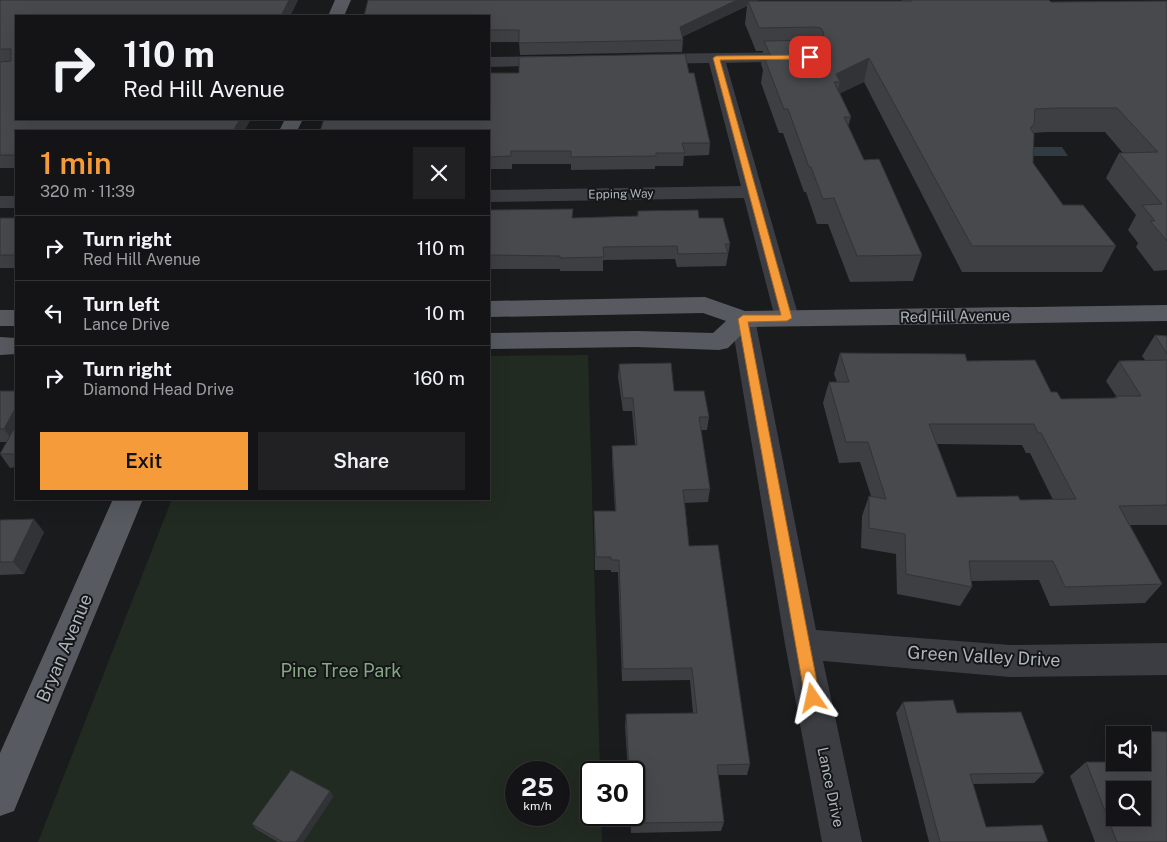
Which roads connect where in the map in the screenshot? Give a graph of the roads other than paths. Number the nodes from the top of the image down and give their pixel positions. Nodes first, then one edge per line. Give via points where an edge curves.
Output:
1 (343, 0) edge
2 (336, 15) edge
3 (810, 57) edge
4 (716, 58) junction
5 (637, 59) edge
6 (578, 60) edge
7 (490, 62) edge
8 (753, 192) junction
9 (490, 196) edge
10 (0, 202) edge
11 (15, 202) edge
12 (490, 309) edge
13 (1167, 313) edge
14 (0, 318) edge
15 (15, 318) edge
16 (787, 318) junction
17 (743, 319) junction
18 (490, 341) edge
19 (0, 346) edge
20 (15, 346) edge
21 (128, 500) edge
22 (802, 644) junction
23 (1167, 659) edge
24 (0, 797) edge
25 (842, 842) edge

1 - 2 main road
3 - 4 street
4 - 5 street
4 - 8 street
6 - 7 street
8 - 9 street, Epping Way
8 - 16 street
10 - 11 street
12 - 17 main road, Red Hill Avenue via 705,305
13 - 16 main road, Red Hill Avenue
14 - 15 main road
16 - 17 main road, Red Hill Avenue
17 - 18 main road via 719,342 636,339
17 - 22 street, Lance Drive
19 - 20 main road
21 - 24 main road, Bryan Avenue
22 - 23 street, Green Valley Drive via 1010,661
22 - 25 street, Lance Drive

